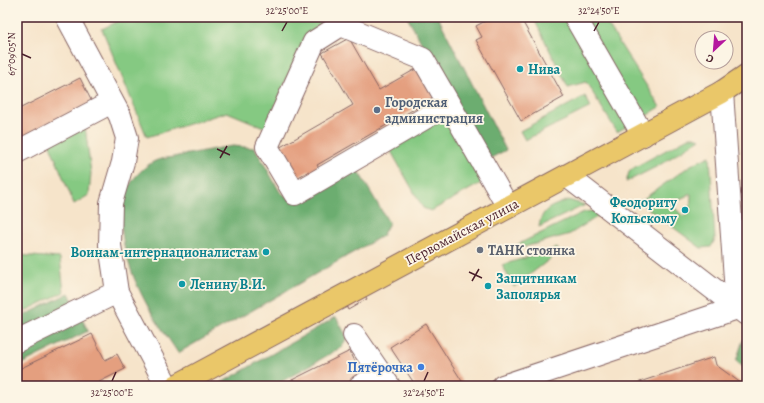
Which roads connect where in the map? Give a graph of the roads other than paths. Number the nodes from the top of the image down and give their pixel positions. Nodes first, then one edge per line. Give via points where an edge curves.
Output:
1 (67, 17) edge
2 (574, 17) edge
3 (747, 75) edge
4 (722, 92) junction
5 (112, 102) junction
6 (449, 104) junction
7 (643, 135) junction
8 (17, 152) edge
9 (567, 176) junction
10 (508, 207) junction
11 (117, 292) junction
12 (742, 311) edge
13 (354, 335) dead end
14 (17, 341) edge
15 (167, 386) edge
16 (176, 386) edge
17 (389, 386) edge
18 (504, 386) edge

1 - 5 street
2 - 7 street
3 - 4 main road, Первомайская улица
4 - 7 main road, Первомайская улица
4 - 12 street
5 - 8 street
5 - 11 street via 127,138 111,203 110,246
6 - 6 street via 422,59 341,26 314,42 266,147 295,194
6 - 10 street
7 - 9 main road, Первомайская улица
9 - 10 main road, Первомайская улица
9 - 12 street
10 - 16 main road, Первомайская улица
11 - 14 street
11 - 15 street
12 - 18 street
13 - 17 street

